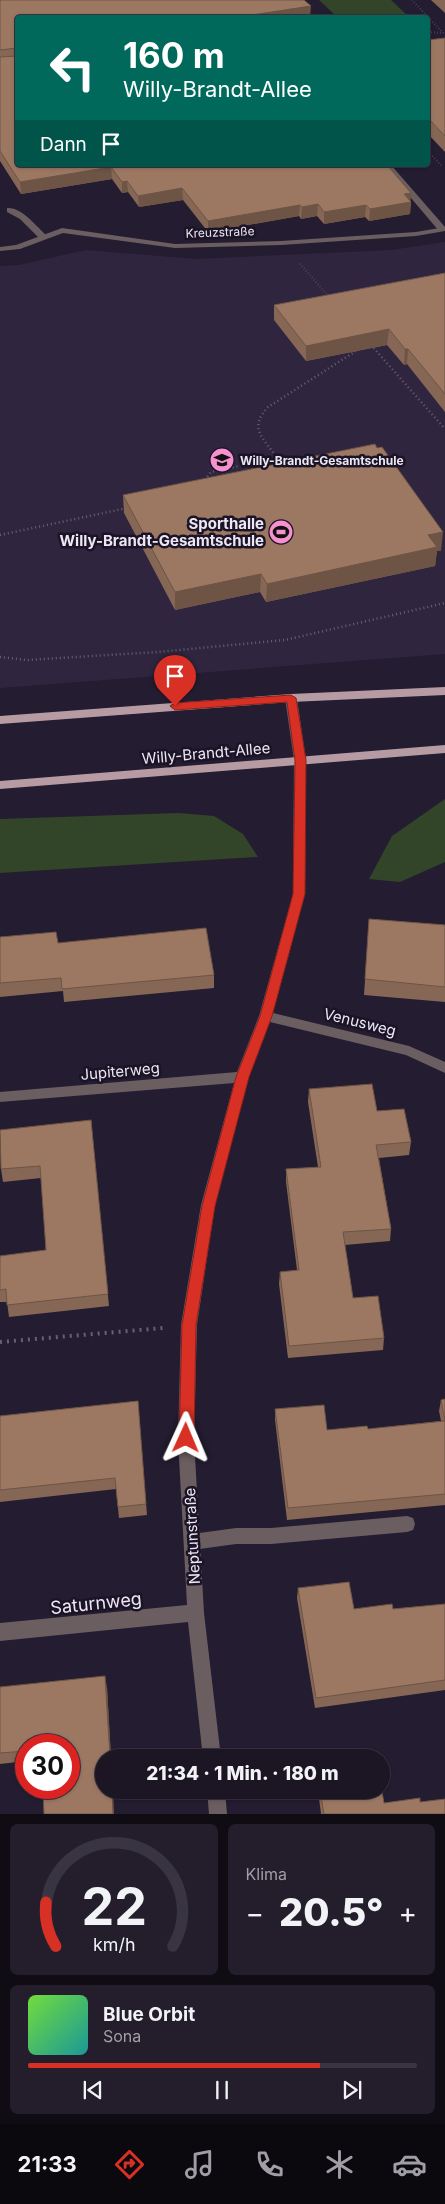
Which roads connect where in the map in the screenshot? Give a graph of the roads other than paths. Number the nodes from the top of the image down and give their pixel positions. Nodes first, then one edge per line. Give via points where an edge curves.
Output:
1 (389, 167) edge
2 (10, 210) dead end
3 (444, 229) edge
4 (42, 237) junction
5 (0, 249) edge
6 (445, 690) edge
7 (291, 698) junction
8 (0, 720) edge
9 (445, 749) edge
10 (300, 760) junction
11 (0, 785) edge
12 (266, 1016) junction
13 (445, 1068) edge
14 (242, 1077) junction
15 (0, 1097) edge
16 (407, 1524) dead end
17 (192, 1542) junction
18 (196, 1613) junction
19 (0, 1632) edge
20 (211, 1749) edge
21 (217, 1799) edge
22 (218, 1814) edge

1 - 3 street
2 - 4 street via 23,217
3 - 4 street, Kreuzstraße via 416,234 281,243 175,246 62,230
4 - 5 street, Kreuzstraße via 17,247
6 - 7 main road
7 - 8 main road
7 - 10 street, Neptunstraße
9 - 10 main road, Willy-Brandt-Allee
10 - 11 main road, Willy-Brandt-Allee
10 - 12 street, Neptunstraße via 299,894
12 - 13 street, Venusweg via 409,1051
12 - 14 street, Neptunstraße
14 - 15 street, Jupiterweg
14 - 17 street, Neptunstraße via 208,1206 189,1325 186,1438
16 - 17 street
17 - 18 street, Neptunstraße
18 - 19 street, Saturnweg
18 - 20 street, Neptunstraße
21 - 22 street

